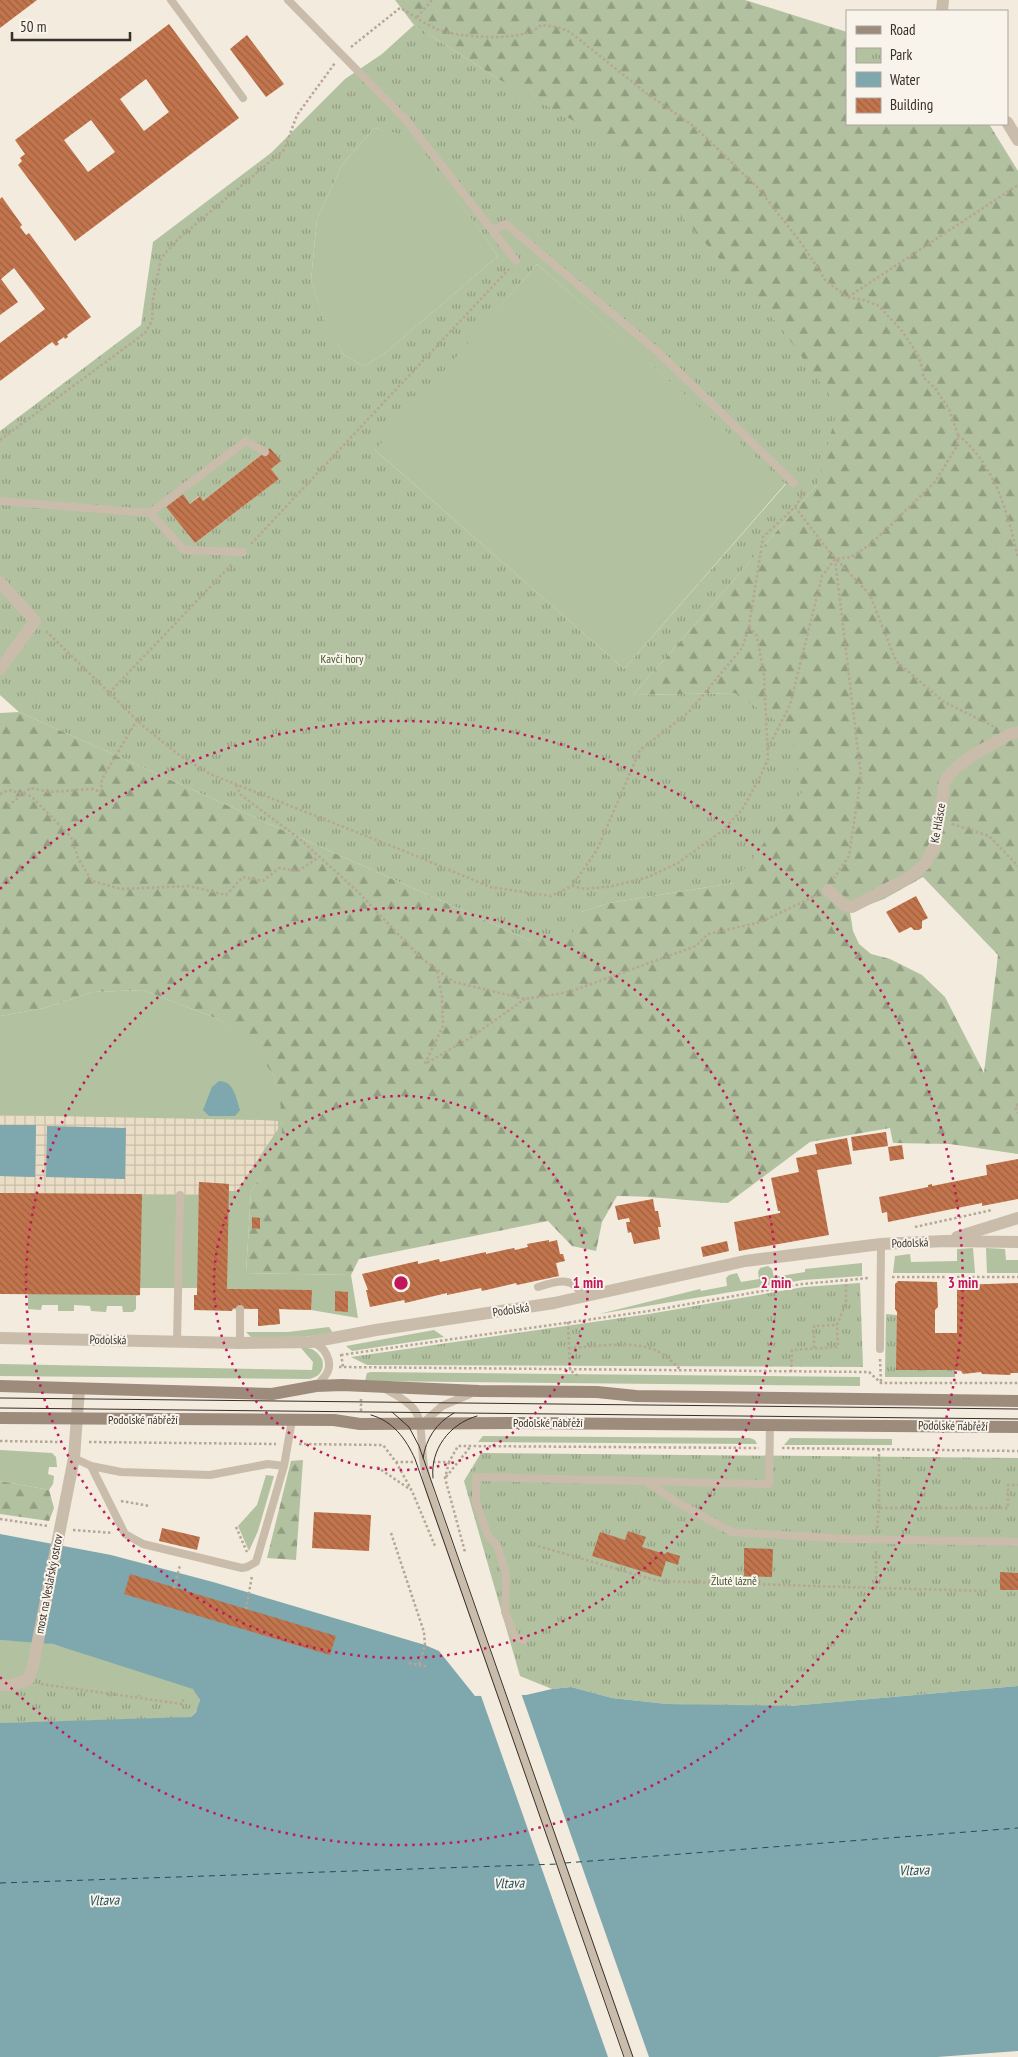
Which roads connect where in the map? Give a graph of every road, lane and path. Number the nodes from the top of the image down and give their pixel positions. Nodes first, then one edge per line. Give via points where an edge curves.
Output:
1 (171, 0) edge
2 (288, 0) edge
3 (432, 0) edge
4 (417, 17) junction
5 (342, 55) junction
6 (243, 98) dead end
7 (1008, 124) edge
8 (1018, 140) edge
9 (1018, 185) edge
10 (493, 230) junction
11 (516, 261) joint
12 (847, 297) junction
13 (958, 434) junction
14 (0, 440) edge
15 (265, 452) dead end
16 (794, 483) dead end
17 (0, 501) edge
18 (150, 513) junction
19 (243, 552) junction
20 (1018, 558) edge
21 (836, 559) junction
22 (0, 582) edge
23 (36, 621) junction
24 (749, 626) junction
25 (0, 669) edge
26 (109, 693) junction
27 (136, 720) junction
28 (1014, 733) edge
29 (768, 750) junction
30 (236, 785) junction
31 (0, 794) edge
32 (21, 794) junction
33 (8, 806) dead end
34 (939, 820) junction
35 (320, 857) junction
36 (1018, 866) edge
37 (572, 886) junction
38 (828, 890) junction
39 (436, 969) junction
40 (525, 999) junction
41 (1018, 1104) edge
42 (1018, 1113) edge
43 (180, 1195) dead end
44 (982, 1212) dead end
45 (973, 1214) dead end
46 (1018, 1218) edge
47 (945, 1241) junction
48 (1018, 1242) edge
49 (880, 1244) junction
50 (880, 1277) junction
51 (1018, 1277) edge
52 (846, 1280) junction
53 (538, 1287) dead end
54 (583, 1297) junction
55 (240, 1309) dead end
56 (568, 1322) junction
57 (837, 1325) junction
58 (0, 1338) edge
59 (177, 1342) junction
60 (311, 1342) junction
61 (240, 1343) junction
62 (340, 1346) dead end
63 (569, 1348) junction
64 (814, 1348) junction
65 (880, 1349) joint
66 (341, 1355) junction
67 (335, 1367) dead end
68 (343, 1367) junction
69 (570, 1370) junction
70 (681, 1370) junction
71 (791, 1372) junction
72 (881, 1383) junction
73 (1018, 1383) edge
74 (0, 1386) edge
75 (316, 1386) junction
76 (361, 1386) junction
77 (381, 1388) junction
78 (79, 1389) junction
79 (479, 1391) junction
80 (1018, 1401) edge
81 (0, 1418) edge
82 (78, 1420) junction
83 (292, 1420) junction
84 (360, 1424) junction
85 (422, 1424) junction
86 (770, 1424) junction
87 (1018, 1427) edge
88 (0, 1441) edge
89 (62, 1442) dead end
90 (82, 1442) junction
91 (280, 1444) dead end
92 (300, 1444) dead end
93 (360, 1445) junction
94 (383, 1445) dead end
95 (458, 1446) dead end
96 (471, 1446) junction
97 (502, 1446) dead end
98 (879, 1449) dead end
99 (74, 1458) junction
100 (396, 1462) dead end
101 (449, 1462) dead end
102 (92, 1466) junction
103 (284, 1466) junction
104 (377, 1467) dead end
105 (445, 1478) junction
106 (645, 1481) junction
107 (1018, 1485) edge
108 (412, 1491) junction
109 (108, 1498) junction
110 (150, 1506) dead end
111 (879, 1508) junction
112 (236, 1528) dead end
113 (391, 1533) dead end
114 (876, 1540) junction
115 (1018, 1542) edge
116 (538, 1546) dead end
117 (437, 1550) dead end
118 (248, 1554) dead end
119 (467, 1559) dead end
120 (179, 1569) dead end
121 (251, 1587) dead end
122 (174, 1588) dead end
123 (876, 1588) junction
124 (989, 1591) dead end
125 (246, 1609) dead end
126 (524, 1640) dead end
127 (409, 1663) dead end
128 (418, 1665) junction
129 (428, 1667) dead end
130 (28, 1680) junction
131 (0, 1686) edge
132 (184, 1696) dead end
133 (629, 2057) edge

1 - 6 lane
2 - 5 lane
3 - 4 path
4 - 5 path via 400,8
4 - 12 path via 436,29 472,38 506,37 548,25 570,32 646,93 696,127 758,188 826,281
5 - 10 lane via 407,121
5 - 14 path via 297,115 284,150 179,238 161,258 152,322 145,333
7 - 8 street
9 - 12 path
10 - 11 lane
10 - 16 lane via 506,224 537,249 659,353
11 - 19 path
12 - 13 path via 879,306 902,331 918,355 923,377 950,409
13 - 20 path via 982,459 998,488
13 - 21 path via 957,446 935,482 871,544 851,557
15 - 18 lane via 246,441
17 - 18 lane
18 - 19 lane via 184,550
19 - 26 path
21 - 24 path via 794,507 763,538
21 - 28 path via 870,595 896,661 944,702
21 - 29 path via 822,576 790,705
21 - 38 path via 861,776 849,856
22 - 23 street
23 - 25 street
23 - 26 path
24 - 29 path via 757,636 764,676
24 - 37 path via 735,659 689,712 640,750 597,850
26 - 27 path
27 - 30 path via 178,754 210,774
27 - 32 path via 102,779 101,792 92,789 49,792 30,788
28 - 34 street, Ke Hlásce via 968,760 949,776 945,781
29 - 37 path via 768,759 742,810 722,831 678,863 648,877 613,886 585,889
30 - 35 path via 240,795
30 - 37 path via 490,887 552,896
31 - 32 path via 9,790
32 - 33 path
32 - 35 path via 31,796 71,837 78,858 92,881 121,889 189,886 226,895 243,877 263,881 279,868 298,871
34 - 36 path via 989,836
34 - 38 street, Ke Hlásce via 930,857 910,877 852,907 844,905
35 - 39 path via 421,958
38 - 40 path via 761,922 708,934 696,946 569,992
39 - 40 path via 454,982
39 - 40 path via 442,997 443,1026 425,1064 470,1038
41 - 42 path via 1015,1107
43 - 59 lane
44 - 45 path
46 - 47 street
47 - 48 street, Podolská
47 - 49 street, Podolská
49 - 50 lane
49 - 54 street, Podolská via 745,1261
50 - 51 path
50 - 52 path
50 - 65 lane
52 - 56 path via 802,1284
52 - 57 path via 846,1303
53 - 54 lane via 557,1281 571,1282 580,1288
54 - 60 street, Podolská
55 - 61 lane
56 - 63 path
56 - 66 path
57 - 64 path via 814,1326
57 - 64 path via 838,1347
58 - 59 street, Podolská
59 - 61 street, Podolská
60 - 61 street, Podolská
60 - 75 lane via 321,1346 328,1363 328,1372
62 - 66 path
63 - 69 path
63 - 70 path via 646,1347 658,1351
64 - 71 path via 792,1350
65 - 72 path
66 - 68 path
67 - 68 path
68 - 69 path
69 - 70 path
70 - 71 path
71 - 72 path via 869,1372
72 - 73 path
74 - 78 main road, Podolské nábřeží
75 - 76 main road, Podolské nábřeží
75 - 78 main road, Podolské nábřeží via 272,1394
76 - 77 main road, Podolské nábřeží
76 - 84 path
77 - 79 main road, Podolské nábřeží
77 - 85 lane via 403,1398
78 - 82 street
79 - 80 main road, Podolské nábřeží
79 - 85 lane via 442,1406
81 - 82 main road, Podolské nábřeží
82 - 83 main road, Podolské nábřeží
82 - 90 street
83 - 84 main road, Podolské nábřeží
83 - 103 lane
84 - 85 main road, Podolské nábřeží
84 - 93 path
85 - 86 main road, Podolské nábřeží
85 - 133 lane via 426,1476
86 - 87 main road, Podolské nábřeží
86 - 106 lane via 769,1484
88 - 89 path
90 - 91 path
90 - 99 street, most na Veslařský ostrov
92 - 93 path
93 - 94 path
95 - 96 path
96 - 97 path
96 - 105 path
98 - 111 path
99 - 102 lane
99 - 130 street, most na Veslařský ostrov
100 - 108 path
101 - 105 path
102 - 103 lane via 120,1472 210,1475 268,1464
102 - 109 lane
103 - 109 lane via 256,1562 242,1568 143,1544 124,1534
104 - 108 path
105 - 119 path
106 - 114 lane via 732,1532
106 - 126 lane via 476,1477 476,1503 489,1538 497,1545 506,1574 505,1612 515,1637
107 - 111 path via 1008,1485 1008,1508
108 - 117 path
109 - 110 path
111 - 114 path
112 - 118 path
113 - 128 path via 424,1632 425,1644
114 - 115 lane
114 - 123 path
116 - 123 path via 658,1581
120 - 122 path
121 - 125 path
123 - 124 path
127 - 128 path
128 - 129 path
130 - 131 street
130 - 132 path via 182,1704

